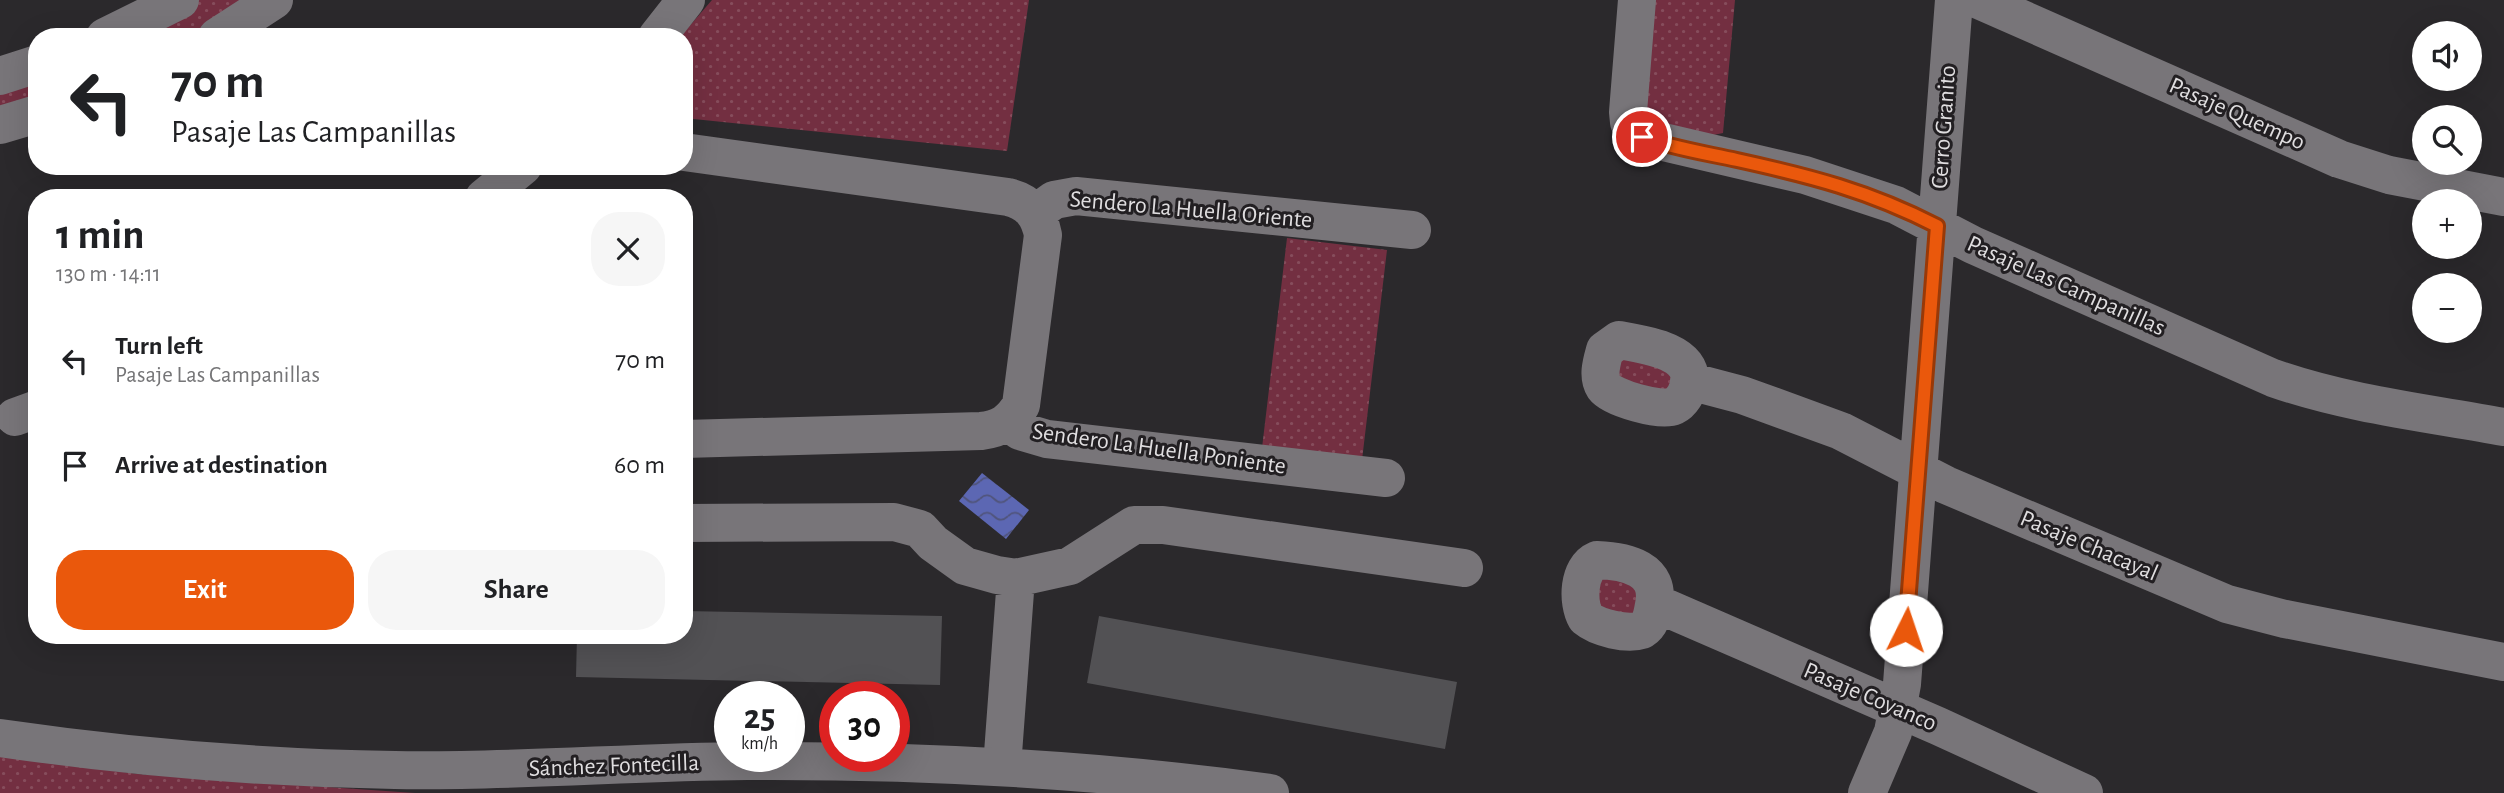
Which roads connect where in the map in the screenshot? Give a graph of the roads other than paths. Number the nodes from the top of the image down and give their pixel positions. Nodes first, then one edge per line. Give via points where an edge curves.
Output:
1 (180, 0) edge
2 (274, 0) edge
3 (686, 0) edge
4 (1637, 0) edge
5 (1954, 0) edge
6 (1979, 0) edge
7 (123, 28) edge
8 (231, 28) edge
9 (664, 28) edge
10 (28, 67) edge
11 (0, 76) edge
12 (28, 117) edge
13 (0, 125) edge
14 (693, 152) edge
15 (512, 175) edge
16 (495, 189) edge
17 (2504, 197) edge
18 (1036, 213) junction
19 (1937, 226) junction
20 (1412, 230) dead end
21 (1689, 381) dead end
22 (1008, 422) junction
23 (2504, 427) edge
24 (693, 439) edge
25 (1918, 470) junction
26 (1386, 478) dead end
27 (693, 523) edge
28 (1464, 568) dead end
29 (1016, 578) junction
30 (1655, 603) dead end
31 (2504, 662) edge
32 (1898, 710) junction
33 (0, 738) edge
34 (1002, 767) junction
35 (1270, 793) edge
36 (1867, 793) edge
37 (2084, 793) edge

1 - 7 street
2 - 8 street
3 - 9 street
4 - 19 street, Pasaje Las Campanillas via 1628,112 1634,131 1651,141 1851,188
5 - 19 street, Cerro Granito
6 - 17 street, Pasaje Quempo via 2339,159 2389,175
10 - 11 street
12 - 13 street
14 - 18 street, Sendero La Huella Oriente via 1008,197
15 - 16 street
18 - 20 street, Sendero La Huella Oriente via 1054,200 1076,197
18 - 22 street via 1043,235 1041,261 1021,405
19 - 23 street, Pasaje Las Campanillas via 2298,387
19 - 25 street, Cerro Granito
21 - 25 street, Pasaje Chacayal via 1794,412
22 - 24 street, Sendero La Huella Poniente via 981,431
22 - 26 street, Sendero La Huella Poniente via 1047,439
25 - 31 street, Pasaje Chacayal via 2227,604
25 - 32 street, Cerro Granito
27 - 29 street via 894,522 920,529 965,566
28 - 29 street via 1163,525 1134,525 1070,566
29 - 34 street
30 - 32 street, Pasaje Coyanco
32 - 36 street, Cerro Granito
32 - 37 street, Pasaje Coyanco
33 - 34 street, Sánchez Fontecilla via 156,758 396,770 746,761
34 - 35 street, Sánchez Fontecilla via 1164,779

